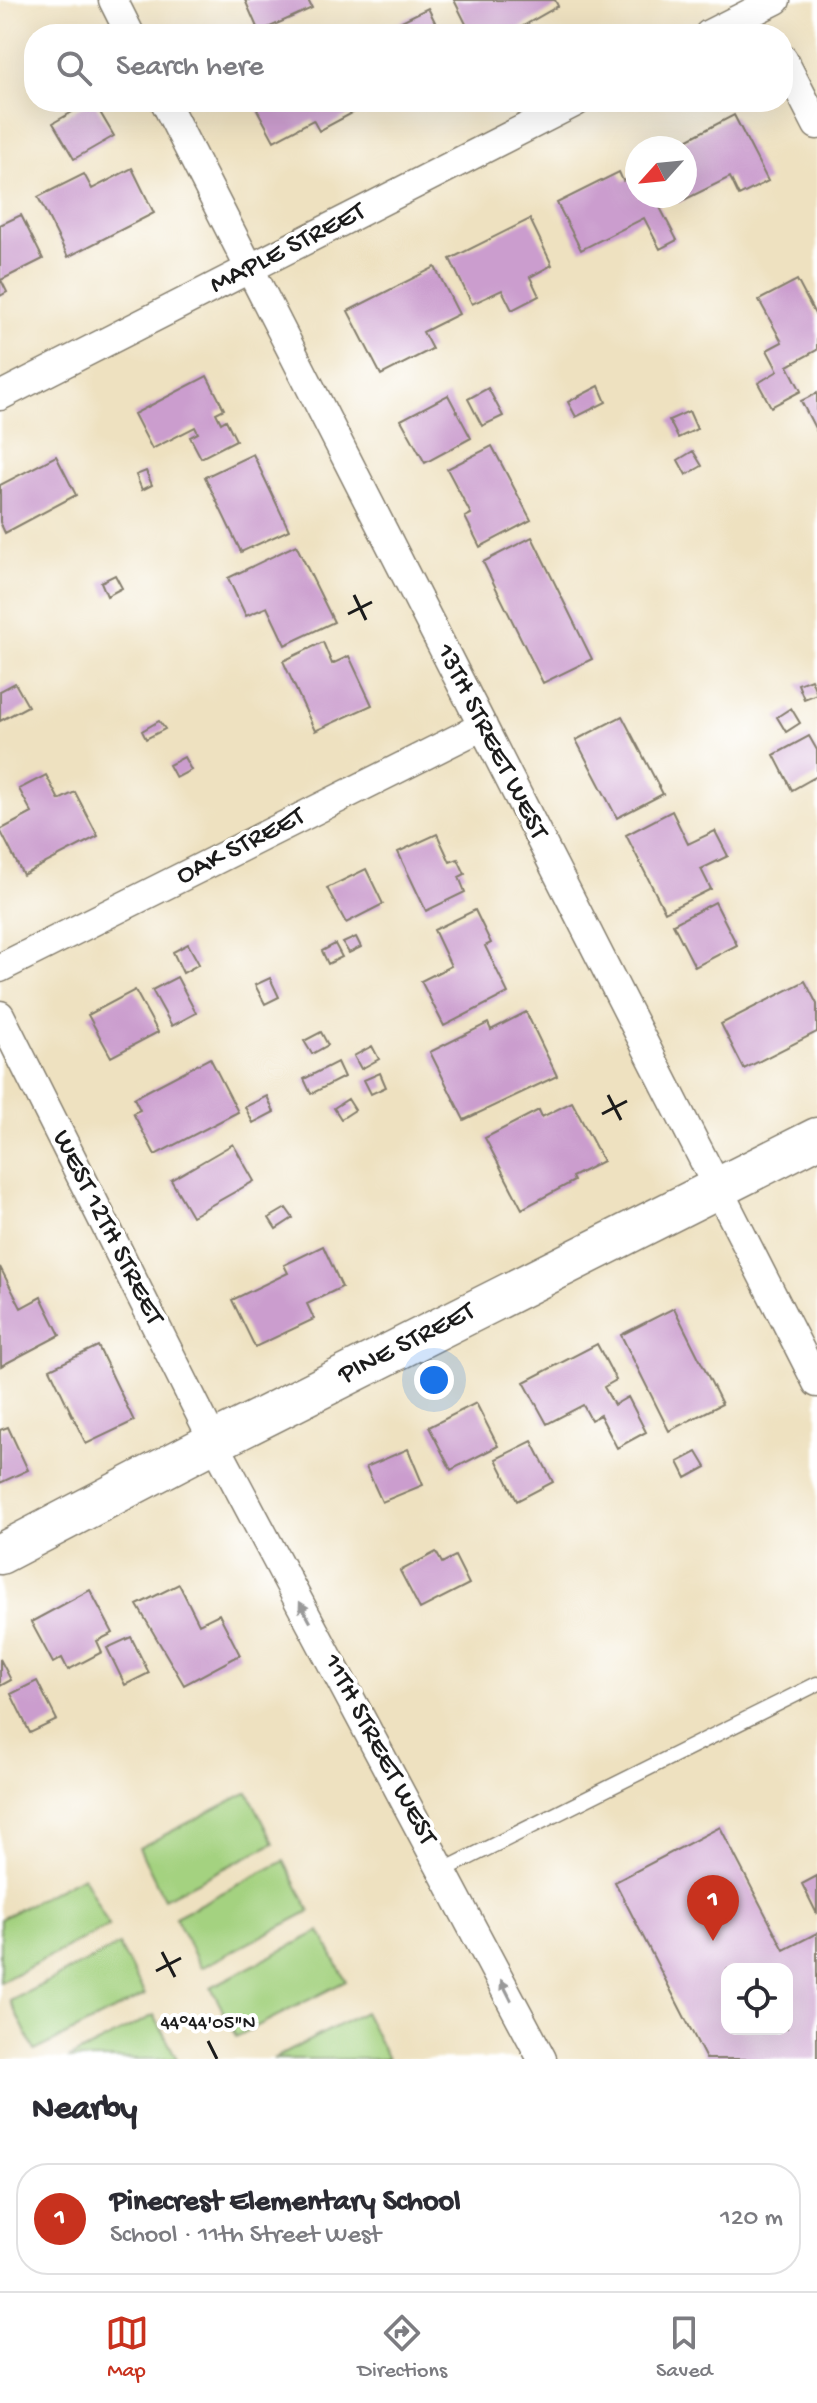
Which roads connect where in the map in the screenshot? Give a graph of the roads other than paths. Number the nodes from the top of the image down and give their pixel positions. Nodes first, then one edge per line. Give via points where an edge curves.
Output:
1 (113, 0) edge
2 (764, 11) edge
3 (125, 24) edge
4 (733, 24) edge
5 (793, 78) edge
6 (170, 112) edge
7 (556, 112) edge
8 (817, 125) edge
9 (250, 269) junction
10 (0, 396) edge
11 (483, 726) junction
12 (0, 968) edge
13 (0, 1015) edge
14 (817, 1138) edge
15 (718, 1187) junction
16 (817, 1383) edge
17 (214, 1442) junction
18 (0, 1554) edge
19 (817, 1684) edge
20 (444, 1870) junction
21 (542, 2059) edge

1 - 3 street
2 - 4 street
5 - 8 street
6 - 9 street, 13TH STREET WEST
7 - 9 street, MAPLE STREET
9 - 10 street, MAPLE STREET
9 - 11 street, 13TH STREET WEST
11 - 12 street, OAK STREET
11 - 15 street, 13TH STREET WEST
13 - 17 street, WEST 12TH STREET
14 - 15 street, PINE STREET
15 - 16 street, 13TH STREET WEST
15 - 17 street, PINE STREET
17 - 18 street, PINE STREET
20 -> 17 street, 11TH STREET WEST
19 - 20 lane
21 -> 20 street, 11TH STREET WEST

